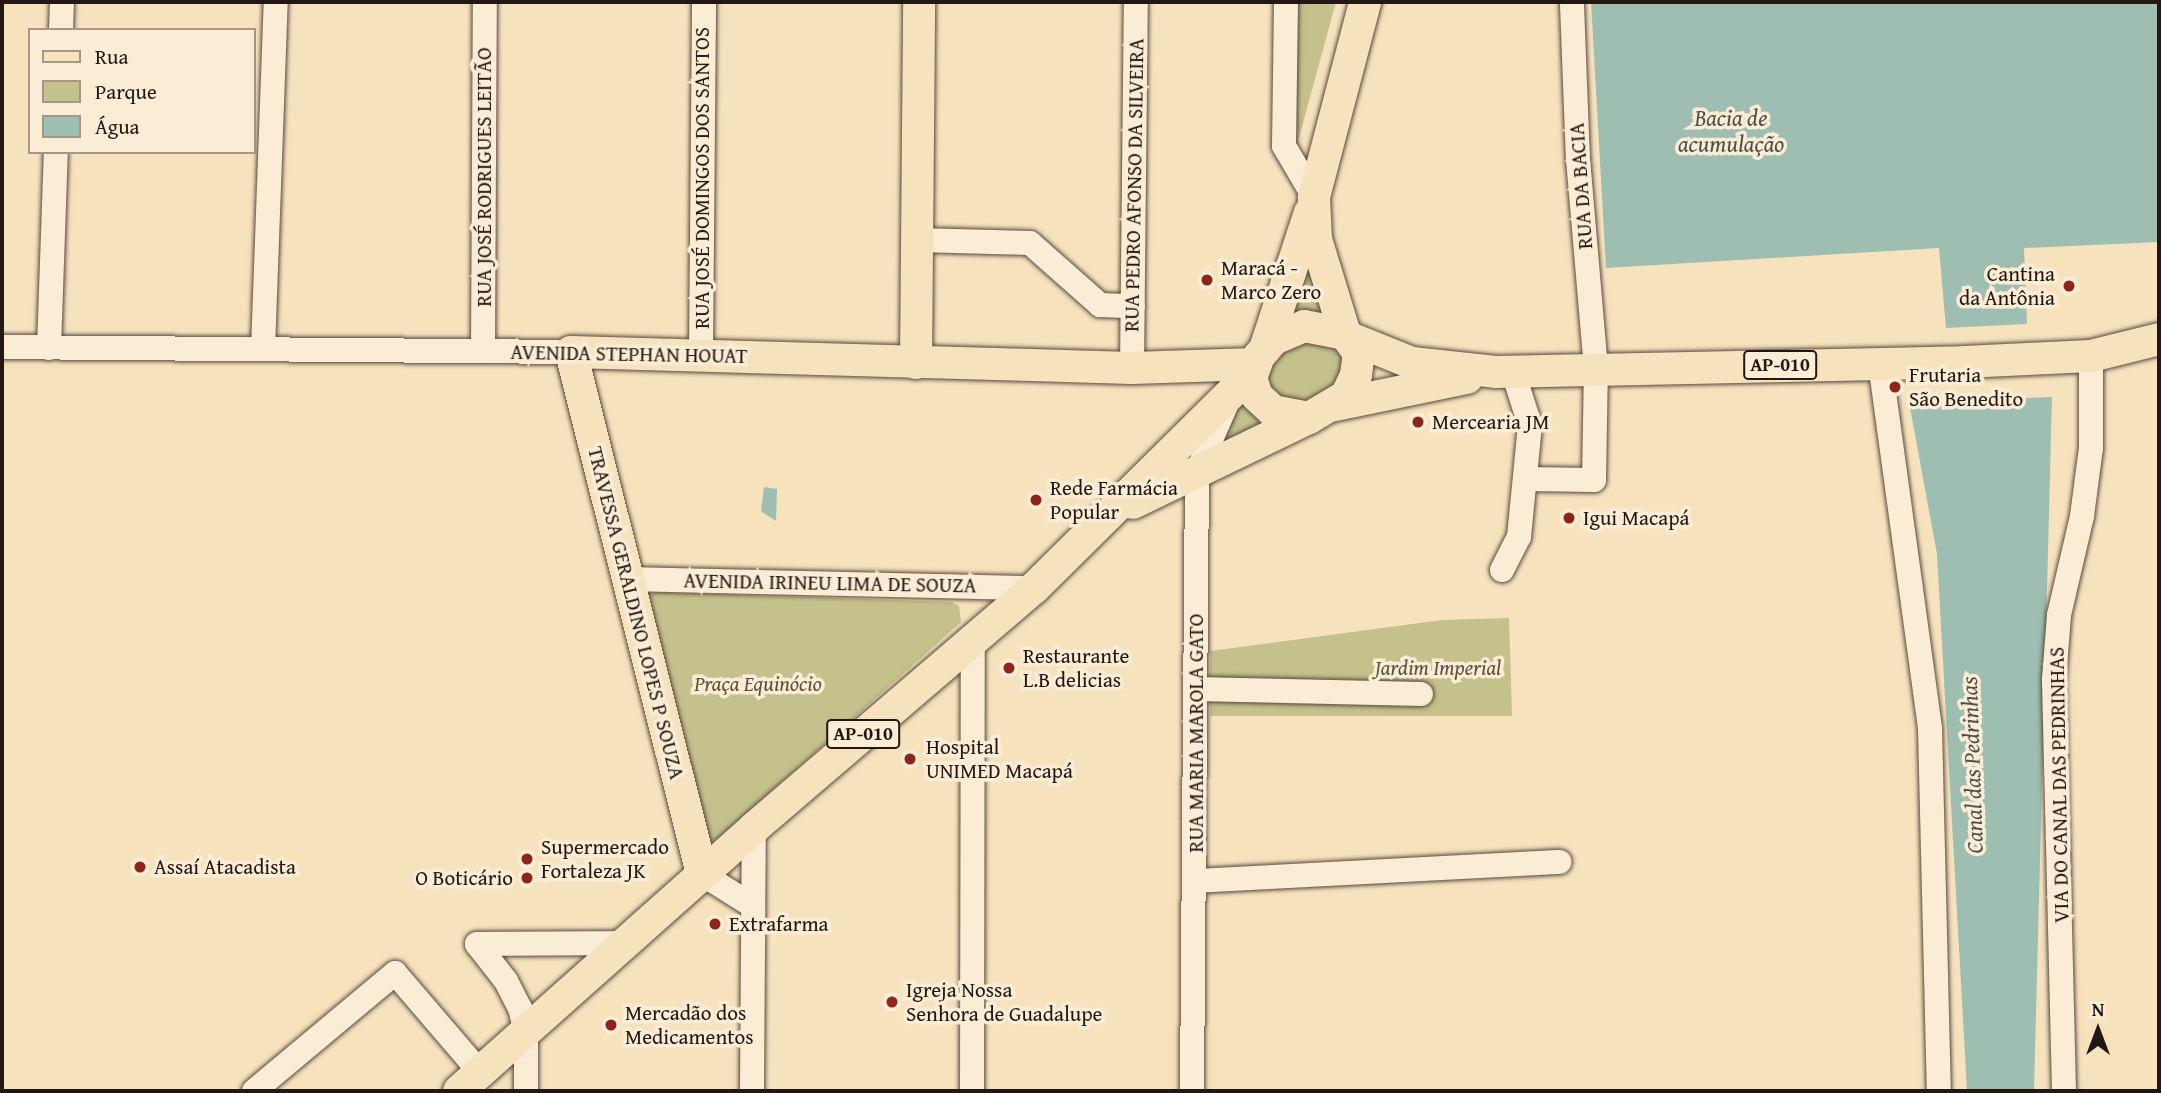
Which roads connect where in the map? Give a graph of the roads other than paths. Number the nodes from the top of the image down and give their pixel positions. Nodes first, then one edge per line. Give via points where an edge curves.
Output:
1 (62, 2) edge
2 (276, 2) edge
3 (485, 2) edge
4 (704, 2) edge
5 (919, 2) edge
6 (1136, 2) edge
7 (1286, 2) edge
8 (1365, 2) edge
9 (1573, 2) edge
10 (61, 28) edge
11 (56, 154) edge
12 (1314, 197) junction
13 (918, 240) junction
14 (1133, 306) junction
15 (1348, 336) junction
16 (2159, 339) edge
17 (2, 348) edge
18 (49, 348) junction
19 (263, 349) junction
20 (483, 351) junction
21 (571, 352) junction
22 (701, 353) junction
23 (2091, 356) junction
24 (916, 363) junction
25 (1880, 363) junction
26 (1252, 367) junction
27 (1132, 368) junction
28 (1596, 369) junction
29 (1504, 372) junction
30 (1322, 412) junction
31 (1197, 472) junction
32 (1526, 479) junction
33 (1113, 513) junction
34 (1502, 570) dead end
35 (627, 579) junction
36 (1034, 588) junction
37 (973, 640) junction
38 (1197, 689) junction
39 (1421, 694) dead end
40 (754, 828) junction
41 (1560, 862) dead end
42 (702, 874) junction
43 (1195, 881) junction
44 (753, 906) junction
45 (625, 943) junction
46 (526, 1032) junction
47 (470, 1082) edge
48 (254, 1091) edge
49 (526, 1091) edge
50 (752, 1091) edge
51 (972, 1091) edge
52 (1192, 1091) edge
53 (1939, 1091) edge
54 (2064, 1091) edge

1 - 10 street
2 - 19 street
3 - 20 street, RUA JOSÉ RODRIGUES LEITÃO
4 - 22 street, RUA JOSÉ DOMINGOS DOS SANTOS
5 - 13 main road
6 - 14 street, RUA PEDRO AFONSO DA SILVEIRA
7 - 12 street via 1284,146
8 - 12 main road
9 - 28 street, RUA DA BACIA via 1578,161
11 - 18 street
12 - 15 main road via 1316,239
12 - 26 main road
13 - 14 street via 1030,243 1100,304
13 - 24 main road
14 - 27 street, RUA PEDRO AFONSO DA SILVEIRA
15 - 26 main road, AP-010 via 1304,326 1274,339
15 - 29 main road, AP-010 via 1412,363
15 - 30 main road, AP-010 via 1359,353 1356,375 1346,396
16 - 23 main road, AP-010
17 - 18 street, AVENIDA STEPHAN HOUAT
18 - 19 street, AVENIDA STEPHAN HOUAT
19 - 20 street, AVENIDA STEPHAN HOUAT
20 - 21 street, AVENIDA STEPHAN HOUAT
21 - 22 main road, AVENIDA STEPHAN HOUAT
21 - 35 main road, TRAVESSA GERALDINO LOPES P SOUZA
22 - 24 main road, AVENIDA STEPHAN HOUAT
23 - 25 main road, AP-010
23 - 54 street, VIA DO CANAL DAS PEDRINHAS via 2091,448 2082,516 2059,615 2054,679
24 - 27 main road, AVENIDA STEPHAN HOUAT
25 - 28 main road, AP-010
25 - 53 street via 1930,729
26 - 27 main road, AVENIDA STEPHAN HOUAT
26 - 30 main road, AP-010 via 1257,396 1273,411
26 - 31 street, RUA MARIA MAROLA GATO
26 - 33 main road, AP-010
28 - 29 main road, AP-010
28 - 32 street, RUA DA BACIA via 1594,480
29 - 30 main road, AP-010
29 - 32 street via 1530,425
30 - 31 main road, AP-010
31 - 33 main road, AP-010
31 - 38 street, RUA MARIA MAROLA GATO
32 - 34 street via 1519,537
33 - 36 main road, AP-010
35 - 36 street, AVENIDA IRINEU LIMA DE SOUZA
35 - 42 main road, TRAVESSA GERALDINO LOPES P SOUZA
36 - 37 main road, AP-010
37 - 40 main road, AP-010
37 - 51 street
38 - 39 street
38 - 43 street, RUA MARIA MAROLA GATO
40 - 42 main road, AP-010
40 - 44 street
41 - 43 street
42 - 44 street
42 - 45 main road, AP-010
43 - 52 street, RUA MARIA MAROLA GATO
44 - 50 street
45 - 46 main road, AP-010
45 - 46 street via 477,944 506,981
46 - 47 main road, AP-010
46 - 49 street
47 - 48 street via 395,972

